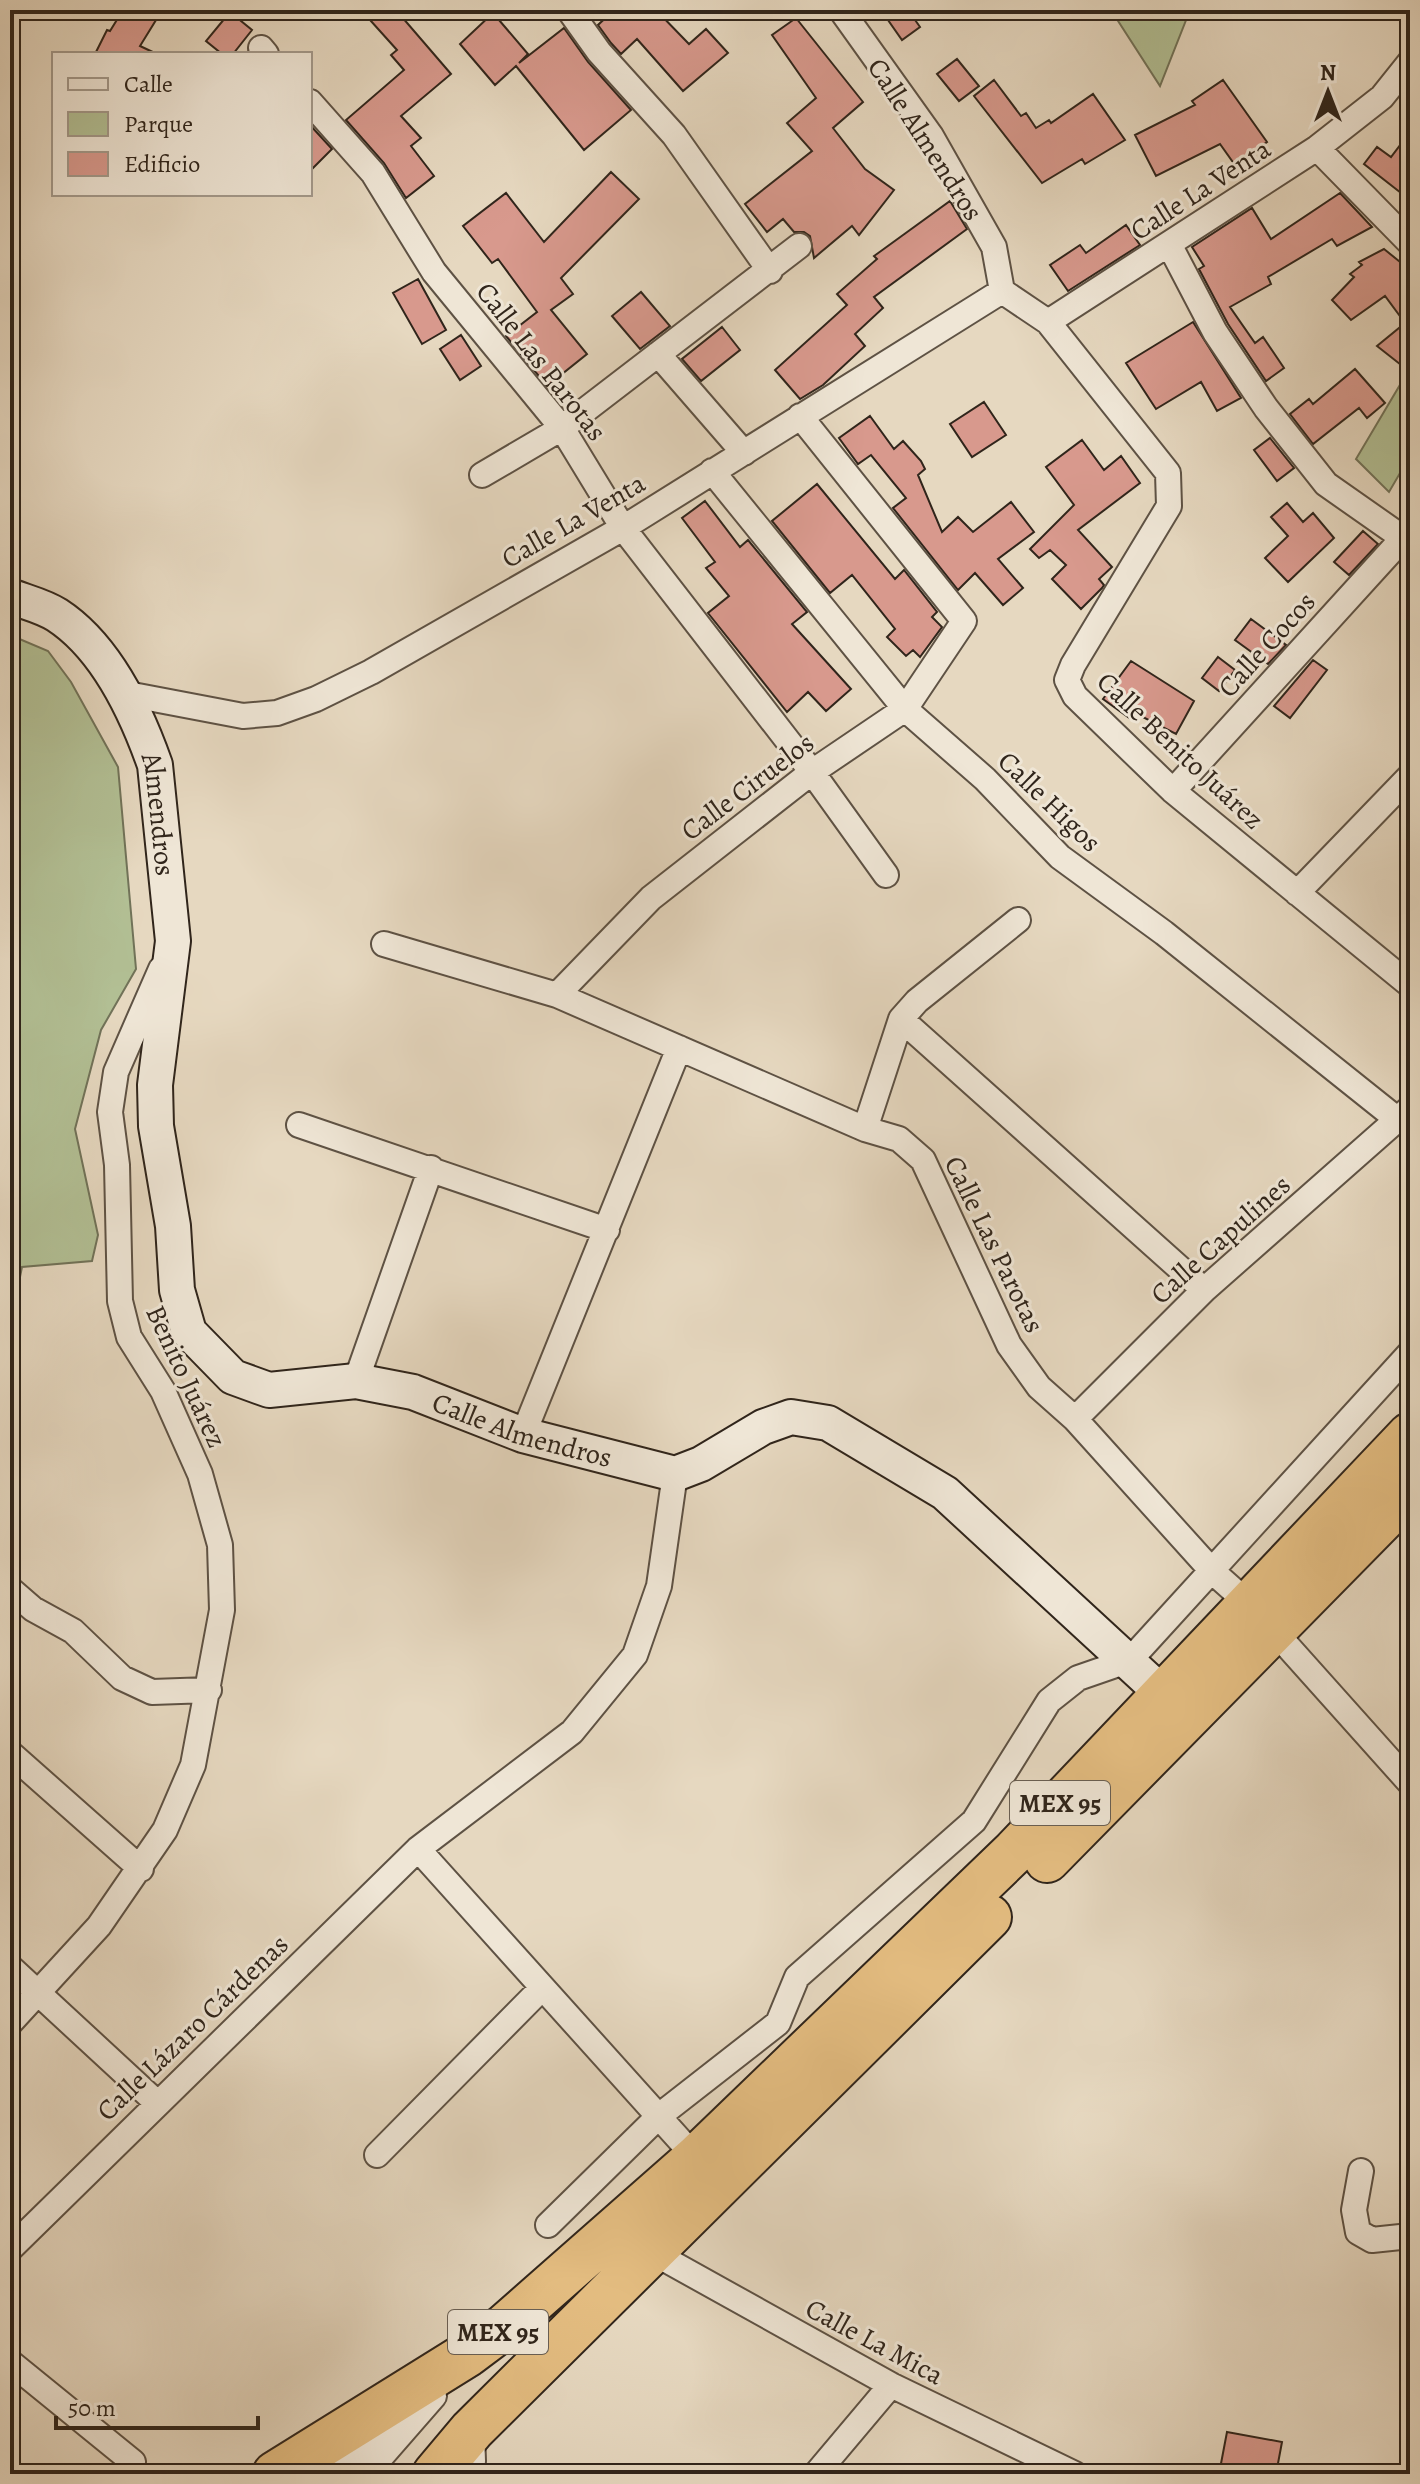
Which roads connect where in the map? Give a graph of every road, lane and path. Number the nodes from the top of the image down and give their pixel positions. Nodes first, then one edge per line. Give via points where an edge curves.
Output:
1 (569, 10) edge
2 (843, 12) edge
3 (1410, 62) edge
4 (312, 104) edge
5 (1317, 148) junction
6 (1410, 243) edge
7 (799, 246) dead end
8 (1170, 246) junction
9 (770, 271) junction
10 (1002, 291) junction
11 (1048, 322) junction
12 (658, 354) junction
13 (800, 416) junction
14 (562, 428) junction
15 (744, 453) junction
16 (712, 471) junction
17 (482, 475) dead end
18 (623, 528) junction
19 (10, 596) edge
20 (122, 693) junction
21 (905, 709) junction
22 (812, 772) junction
23 (1410, 776) edge
24 (1173, 791) junction
25 (886, 875) dead end
26 (1297, 893) junction
27 (1018, 920) dead end
28 (173, 941) junction
29 (384, 944) dead end
30 (1410, 985) edge
31 (557, 995) junction
32 (901, 1019) junction
33 (679, 1048) junction
34 (1404, 1114) edge
35 (299, 1125) dead end
36 (865, 1129) junction
37 (431, 1168) junction
38 (607, 1230) junction
39 (1204, 1290) junction
40 (1410, 1353) edge
41 (356, 1381) junction
42 (1075, 1419) junction
43 (523, 1435) junction
44 (1410, 1435) edge
45 (675, 1474) junction
46 (1410, 1491) edge
47 (1213, 1572) junction
48 (10, 1589) edge
49 (1262, 1618) junction
50 (1130, 1660) junction
51 (209, 1690) junction
52 (1163, 1694) junction
53 (10, 1753) edge
54 (1410, 1783) edge
55 (418, 1849) junction
56 (141, 1869) junction
57 (10, 1967) edge
58 (542, 1988) junction
59 (40, 1993) junction
60 (10, 2023) edge
61 (156, 2102) junction
62 (659, 2116) junction
63 (377, 2155) dead end
64 (696, 2158) junction
65 (1361, 2171) dead end
66 (548, 2225) dead end
67 (1410, 2236) edge
68 (10, 2249) edge
69 (652, 2252) junction
70 (10, 2362) edge
71 (891, 2385) junction
72 (472, 2430) junction
73 (133, 2462) dead end
74 (275, 2474) edge
75 (323, 2474) edge
76 (366, 2474) edge
77 (435, 2474) edge
78 (469, 2474) edge
79 (816, 2474) edge
80 (1075, 2474) edge

1 - 9 street via 599,52 674,135
2 - 10 street, Calle Almendros via 931,136 994,247
3 - 5 street, Calle La Venta via 1382,97
4 - 14 street, Calle Las Parotas via 373,173 434,272
5 - 6 street
5 - 8 street, Calle La Venta
7 - 9 street
8 - 11 street, Calle La Venta
8 - 24 street, Calle Cocos via 1224,344 1326,484 1403,538
9 - 12 street
10 - 11 street, Calle Benito Juárez
10 - 13 street, Calle La Venta
11 - 24 street, Calle Benito Juárez via 1168,473 1169,506 1067,680 1075,696
12 - 14 street
12 - 15 street
13 - 15 street, Calle La Venta
13 - 21 street, Calle Ciruelos via 964,621
14 - 17 street
14 - 18 street, Calle Las Parotas
15 - 16 street, Calle La Venta
16 - 18 street, Calle La Venta
16 - 21 street, Calle Higos
18 - 20 street, Calle La Venta via 371,672 277,713 243,716
18 - 22 street, Calle Las Parotas
19 - 20 street, Almendros via 55,614 94,646
20 - 28 street, Almendros via 155,765
21 - 22 street, Calle Ciruelos
21 - 34 street, Calle Higos via 985,779 1060,857
22 - 25 street, Calle Las Parotas
22 - 31 street, Calle Ciruelos via 651,898
23 - 26 street
24 - 26 street, Calle Benito Juárez
26 - 30 street, Calle Benito Juárez
27 - 32 street
28 - 41 street, Calle Almendros via 155,1085 156,1126 173,1226 177,1290 189,1332 233,1377 269,1390
28 - 51 street, Benito Juárez via 116,1072 110,1112 117,1165 120,1301 129,1337 163,1391 200,1474 220,1545 222,1610
29 - 31 street, Calle Las Parotas
31 - 33 street, Calle Las Parotas
32 - 36 street
32 - 39 street
33 - 36 street, Calle Las Parotas
33 - 38 street
34 - 39 street, Calle Capulines
35 - 37 street
36 - 42 street, Calle Las Parotas via 899,1139 923,1160 1009,1345 1039,1387
37 - 38 street
37 - 41 street
38 - 43 street
39 - 42 street, Calle Capulines
40 - 47 street
41 - 43 street, Calle Almendros via 413,1392
42 - 47 street, Calle Las Parotas
43 - 45 street, Calle Almendros
44 - 49 highway, MEX 95
45 - 50 street via 791,1417 828,1423 945,1493
45 - 55 street, Calle Lázaro Cárdenas via 659,1586 635,1655 572,1732
46 - 49 highway, MEX 95
47 - 49 street, Calle Las Parotas
47 - 50 street
48 - 51 street via 73,1631 122,1678 152,1692
49 - 52 highway, MEX 95
49 - 54 street, Calle Las Parotas
49 - 69 highway, MEX 95
50 - 52 street
50 - 62 street via 1078,1678 1049,1701 974,1821 797,1977 778,2023
51 - 56 street, Benito Juárez via 193,1765 165,1830
52 - 64 highway, MEX 95 via 1015,1851
53 - 56 street
55 - 58 street
55 - 61 street, Calle Lázaro Cárdenas
56 - 59 street, Benito Juárez
57 - 59 street
58 - 62 street
58 - 63 street
59 - 60 street, Benito Juárez
59 - 61 street
61 - 68 street, Calle Lázaro Cárdenas
62 - 64 street
62 - 66 street
64 - 74 highway, MEX 95 via 504,2327
65 - 67 street via 1354,2210 1358,2232 1372,2240
69 - 71 street, Calle La Mica
69 - 72 highway, MEX 95
70 - 73 street
71 - 79 street
71 - 80 street, Calle La Mica
72 - 77 highway, MEX 95
72 - 78 street
75 - 76 street via 434,2396

